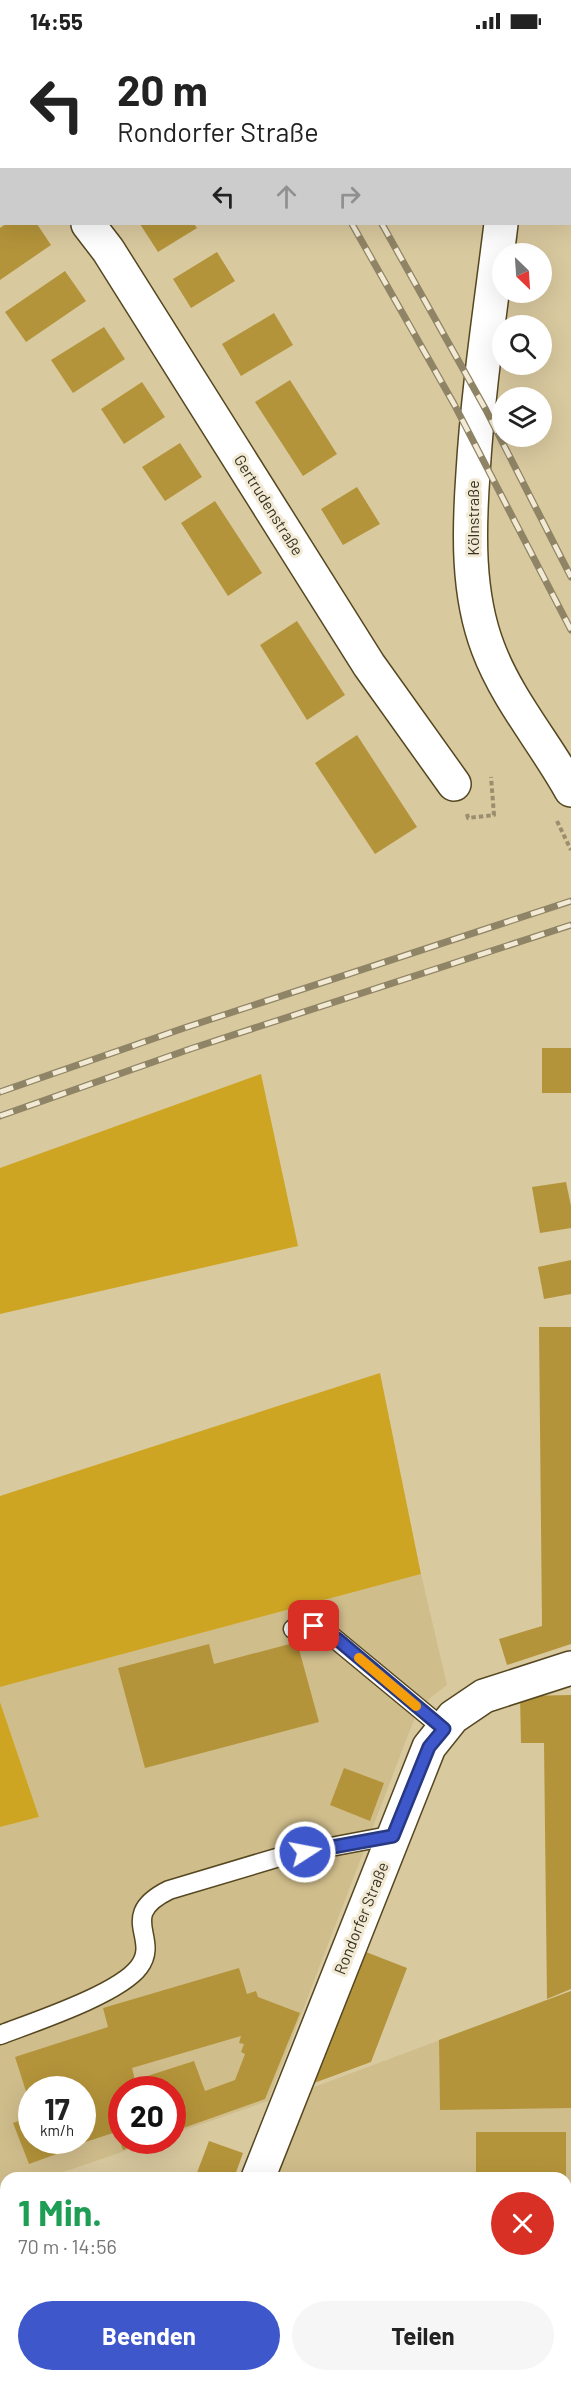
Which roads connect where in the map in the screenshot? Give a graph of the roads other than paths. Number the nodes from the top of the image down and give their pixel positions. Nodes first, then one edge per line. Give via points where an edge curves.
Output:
1 (89, 225) edge
2 (501, 225) edge
3 (454, 784) dead end
4 (571, 790) edge
5 (293, 1629) dead end
6 (571, 1668) edge
7 (444, 1729) junction
8 (393, 1836) junction
9 (0, 2036) edge
10 (260, 2172) edge

1 - 3 street, Gertrudenstraße via 369,665
2 - 4 street, Kölnstraße via 476,421 470,525 475,597 488,649
5 - 7 lane via 323,1629
6 - 7 street, Rondorfer Straße via 484,1696 453,1717
7 - 8 street, Rondorfer Straße via 429,1747
8 - 9 lane via 283,1856 153,1898 145,1905 141,1919 145,1952 130,1977 85,2001
8 - 10 street, Rondorfer Straße

